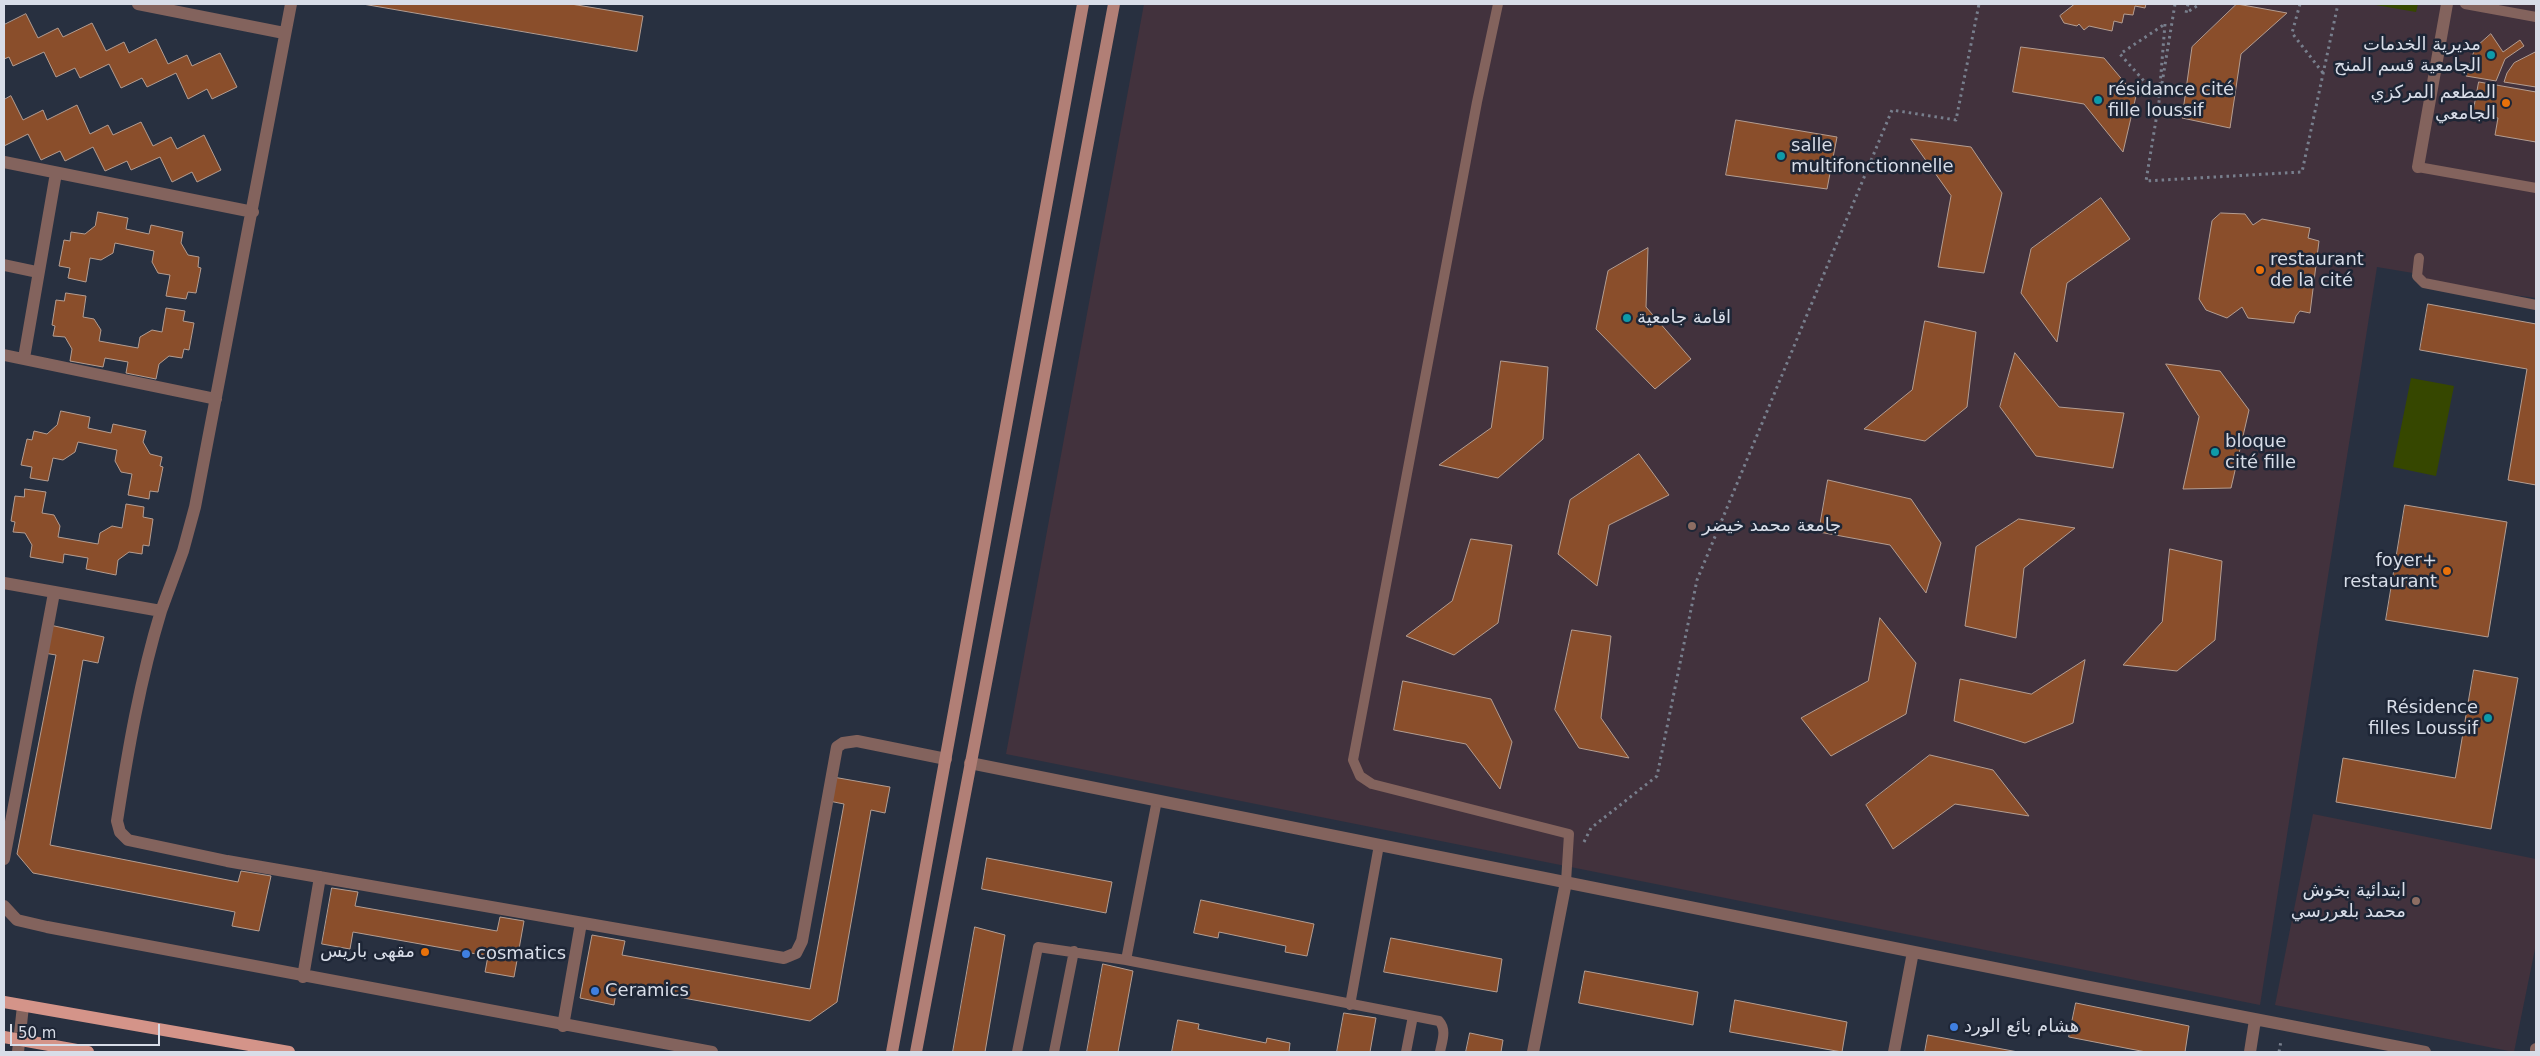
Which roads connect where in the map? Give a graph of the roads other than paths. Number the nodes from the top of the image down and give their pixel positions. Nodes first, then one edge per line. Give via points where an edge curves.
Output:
1 (138, 4) edge
2 (291, 4) edge
3 (1083, 4) edge
4 (1114, 4) edge
5 (1498, 4) edge
6 (2447, 4) edge
7 (2464, 4) edge
8 (2536, 17) edge
9 (284, 32) junction
10 (4, 162) edge
11 (2418, 168) joint
12 (56, 173) junction
13 (2536, 188) edge
14 (253, 212) junction
15 (2419, 258) dead end
16 (4, 265) edge
17 (37, 272) junction
18 (2536, 305) edge
19 (4, 354) edge
20 (24, 358) junction
21 (216, 399) junction
22 (4, 583) edge
23 (54, 593) junction
24 (161, 611) junction
25 (946, 759) junction
26 (970, 763) junction
27 (1157, 800) junction
28 (1379, 845) junction
29 (4, 860) edge
30 (320, 878) junction
31 (1566, 882) junction
32 (4, 906) edge
33 (581, 923) junction
34 (1074, 951) junction
35 (1912, 952) junction
36 (1126, 960) junction
37 (303, 976) junction
38 (4, 1002) edge
39 (1350, 1005) junction
40 (23, 1006) junction
41 (1413, 1016) junction
42 (2255, 1020) junction
43 (563, 1026) junction
44 (4, 1037) edge
45 (18, 1046) edge
46 (88, 1052) edge
47 (289, 1052) edge
48 (712, 1052) edge
49 (892, 1052) edge
50 (916, 1052) edge
51 (1018, 1052) edge
52 (1054, 1052) edge
53 (1406, 1052) edge
54 (1440, 1052) edge
55 (1533, 1052) edge
56 (1894, 1052) edge
57 (2250, 1052) edge
58 (2425, 1052) edge

1 - 9 street
2 - 9 street
3 - 25 main road
4 - 26 main road via 1051,350
5 - 31 lane via 1353,760 1360,776 1372,784 1569,834
6 - 11 street
7 - 8 lane
9 - 14 street
10 - 12 street
11 - 13 lane
12 - 14 street
12 - 17 street
14 - 21 street
15 - 18 lane via 2417,276 2424,283
16 - 17 street
17 - 20 street
19 - 20 street
20 - 21 street
21 - 24 street via 186,542
22 - 23 street
23 - 24 street
23 - 29 street
24 - 30 street via 145,664 129,741 117,821 120,832 128,840 142,844
25 - 33 street via 857,741 837,747 802,940 800,948 792,955 778,958
25 - 49 main road
26 - 27 street
26 - 50 main road
27 - 28 street
27 - 36 lane
28 - 31 street
28 - 39 lane
30 - 33 street
30 - 37 street
31 - 35 street
31 - 55 street
32 - 37 street via 24,923
33 - 43 street
34 - 36 lane
34 - 51 lane via 1038,947
34 - 52 lane
35 - 42 street
35 - 56 street
36 - 39 lane
37 - 43 street
38 - 40 main road
39 - 41 lane
40 - 45 street
40 - 47 main road
41 - 53 lane
41 - 54 lane via 1439,1021 1443,1026
42 - 57 street
42 - 58 street
43 - 48 street
44 - 45 main road
45 - 46 main road

